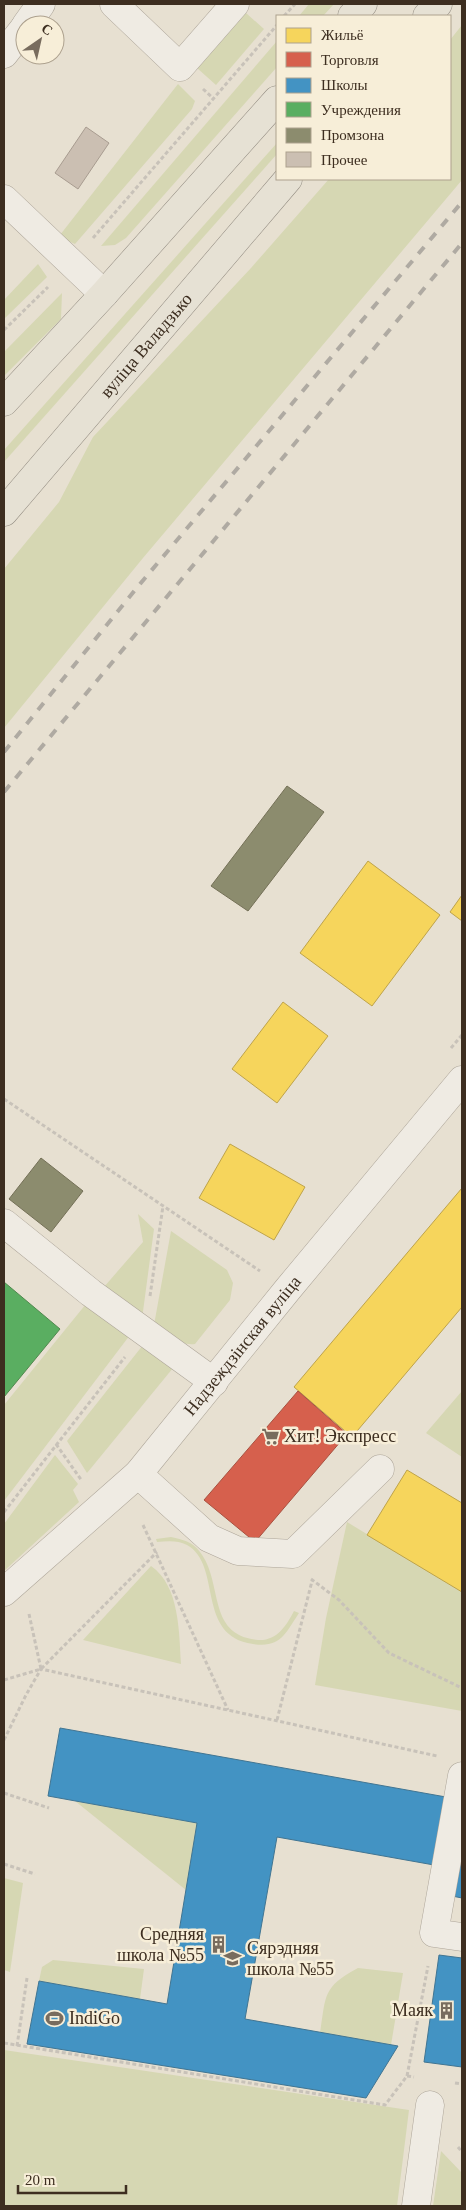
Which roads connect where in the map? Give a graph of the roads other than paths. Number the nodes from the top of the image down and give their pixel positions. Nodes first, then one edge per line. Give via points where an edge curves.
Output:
1 (41, 4) edge
2 (114, 4) edge
3 (234, 4) edge
4 (363, 4) edge
5 (438, 4) edge
6 (34, 15) edge
7 (353, 15) edge
8 (428, 15) edge
9 (15, 40) edge
10 (4, 54) edge
11 (276, 101) edge
12 (287, 180) edge
13 (4, 199) edge
14 (104, 294) junction
15 (4, 402) edge
16 (4, 512) edge
17 (462, 1080) edge
18 (4, 1223) edge
19 (214, 1382) junction
20 (380, 1470) dead end
21 (138, 1474) junction
22 (4, 1592) edge
23 (462, 1776) edge
24 (462, 1938) edge
25 (430, 2105) dead end
26 (416, 2206) edge

1 - 6 street
2 - 3 street via 180,67
4 - 7 main road
5 - 8 main road
9 - 10 street
11 - 14 main road
12 - 16 main road, вуліца Валадзько
13 - 14 street
14 - 15 main road
17 - 19 street, Надзеждзінская вуліца
18 - 19 street via 144,1333
19 - 21 street, Надзеждзінская вуліца
20 - 21 street via 293,1554 238,1551 208,1538
21 - 22 street, Надзеждзінская вуліца
23 - 24 street via 434,1933
25 - 26 street

